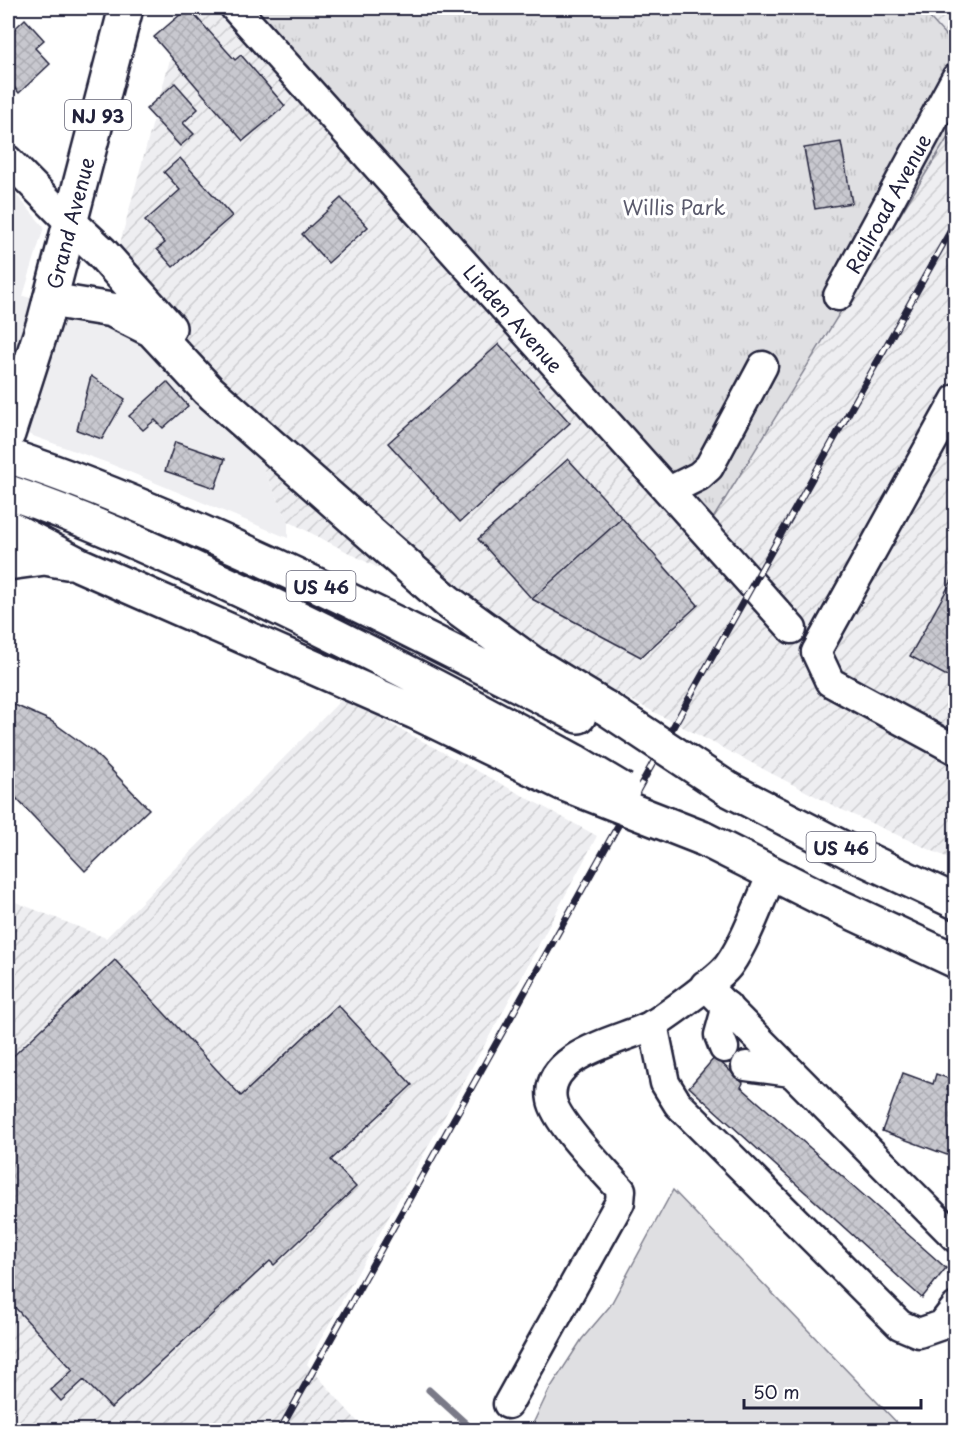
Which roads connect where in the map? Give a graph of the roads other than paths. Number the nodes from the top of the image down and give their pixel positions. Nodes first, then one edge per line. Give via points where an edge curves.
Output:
1 (126, 8) edge
2 (235, 8) edge
3 (956, 78) edge
4 (8, 160) edge
5 (70, 223) junction
6 (838, 296) dead end
7 (50, 300) junction
8 (763, 366) dead end
9 (16, 388) edge
10 (956, 399) edge
11 (8, 434) edge
12 (263, 440) junction
13 (22, 461) edge
14 (669, 491) junction
15 (8, 492) edge
16 (8, 527) edge
17 (8, 562) edge
18 (80, 565) junction
19 (792, 629) dead end
20 (601, 717) junction
21 (956, 750) edge
22 (570, 773) junction
23 (772, 874) junction
24 (956, 902) edge
25 (956, 962) edge
26 (705, 985) junction
27 (727, 1006) junction
28 (653, 1024) junction
29 (724, 1048) dead end
30 (746, 1066) dead end
31 (791, 1072) junction
32 (956, 1238) edge
33 (956, 1307) edge
34 (508, 1404) dead end

1 - 5 main road, Grand Avenue / NJ 93
2 - 14 street, Linden Avenue
3 - 6 street, Railroad Avenue
4 - 5 street
5 - 7 main road, Grand Avenue / NJ 93
5 - 12 main road via 101,252
7 - 9 main road, Grand Avenue / NJ 93
7 - 12 main road via 112,310 144,324
8 - 14 street via 709,467
9 - 11 main road, Grand Avenue / NJ 93
10 - 21 street via 816,652 830,682
12 - 20 main road via 470,619
13 - 20 main road, US 46 via 111,493
14 - 19 street, Linden Avenue
15 - 22 main road, US 46 via 214,578 365,650
16 - 18 main road
17 - 18 main road via 45,558
18 - 22 main road via 415,712
20 - 24 main road, US 46, bridge via 728,789
22 - 23 main road, US 46, bridge
23 - 25 main road, US 46
23 - 26 street via 729,966
26 - 27 street
26 - 28 street
27 - 29 street via 718,1035
27 - 31 street
28 - 33 street via 665,1083 678,1104 900,1325 918,1333 942,1325
28 - 34 street via 564,1064 555,1081 551,1098 559,1117 621,1190 620,1202
30 - 31 street
31 - 32 street

